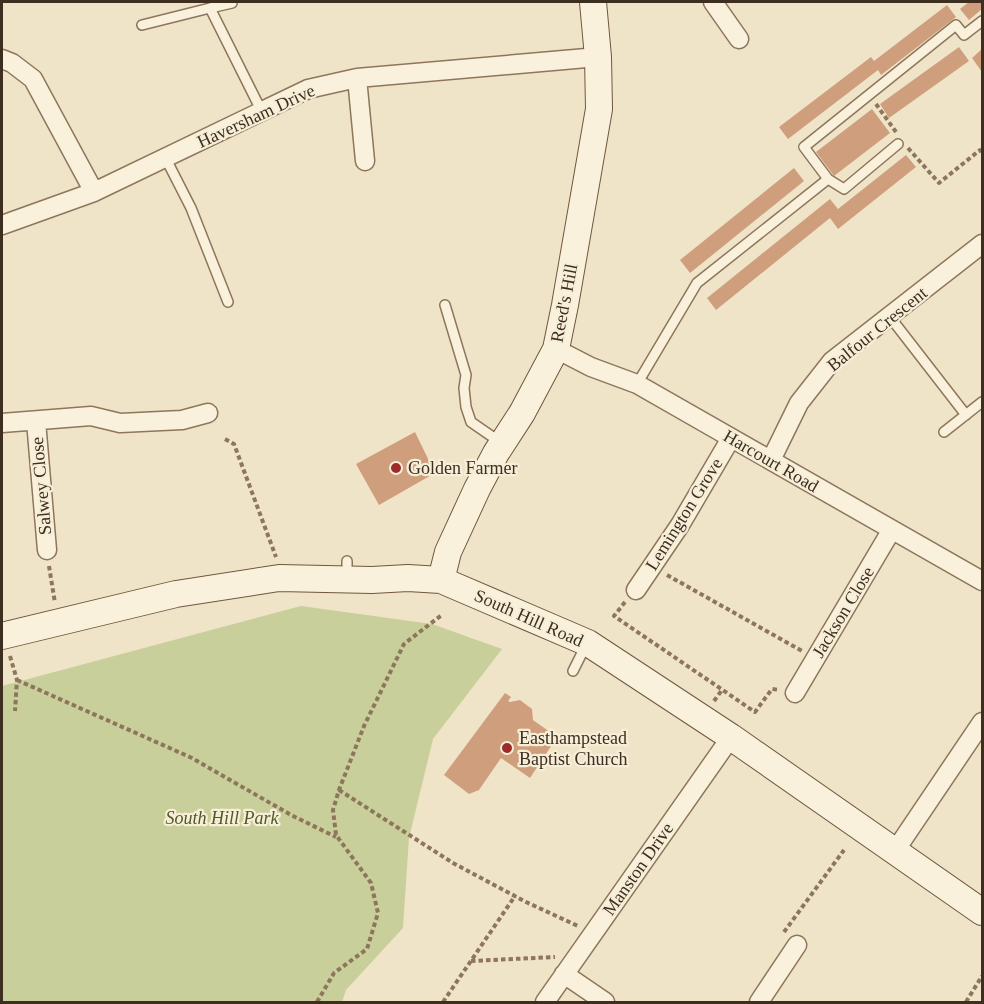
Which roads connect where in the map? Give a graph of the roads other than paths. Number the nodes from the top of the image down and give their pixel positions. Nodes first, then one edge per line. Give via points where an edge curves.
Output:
1 (593, 2) edge
2 (712, 2) edge
3 (232, 3) edge
4 (210, 8) junction
5 (982, 22) edge
6 (142, 25) dead end
7 (739, 39) dead end
8 (598, 57) junction
9 (2, 59) edge
10 (357, 78) junction
11 (262, 112) junction
12 (898, 144) dead end
13 (166, 159) junction
14 (365, 161) dead end
15 (828, 179) junction
16 (94, 192) junction
17 (2, 225) edge
18 (982, 244) edge
19 (228, 302) dead end
20 (445, 305) dead end
21 (890, 317) junction
22 (556, 349) junction
23 (637, 384) junction
24 (982, 402) edge
25 (208, 413) dead end
26 (966, 415) junction
27 (36, 421) junction
28 (2, 423) edge
29 (944, 432) dead end
30 (731, 438) junction
31 (502, 443) junction
32 (771, 460) junction
33 (891, 531) junction
34 (47, 550) road end
35 (441, 580) junction
36 (982, 581) edge
37 (636, 590) road end
38 (2, 636) edge
39 (588, 643) junction
40 (573, 671) dead end
41 (795, 693) road end
42 (982, 722) edge
43 (731, 737) junction
44 (895, 851) junction
45 (982, 912) edge
46 (797, 945) road end
47 (562, 966) junction
48 (545, 1002) edge
49 (605, 1002) edge
50 (759, 1002) edge

1 - 8 street, Reed's Hill
2 - 7 street
3 - 4 lane
4 - 6 lane
4 - 11 lane
5 - 15 lane via 964,35 956,25 804,147
8 - 10 street, Haversham Drive
8 - 22 street, Reed's Hill via 598,109
9 - 16 street via 33,79
10 - 11 street, Haversham Drive via 308,89
10 - 14 street
11 - 13 street, Haversham Drive
12 - 15 lane via 844,189
13 - 16 street, Haversham Drive
13 - 19 lane via 191,208
15 - 23 lane via 697,284
16 - 17 street, Haversham Drive
18 - 21 street, Balfour Crescent
20 - 31 lane via 466,375 465,398 471,422
21 - 26 lane
21 - 32 street, Balfour Crescent via 832,362 799,403
22 - 23 street, Harcourt Road
22 - 31 street, Reed's Hill
23 - 30 street, Harcourt Road
24 - 26 lane
25 - 27 street via 182,420 120,423 91,416
26 - 29 lane
27 - 28 street
27 - 34 street, Salwey Close
30 - 32 street, Harcourt Road
30 - 37 street, Lemington Grove
31 - 35 street, Reed's Hill via 448,552
32 - 33 street, Harcourt Road
33 - 36 street, Harcourt Road
33 - 41 street, Jackson Close
35 - 38 street, South Hill Road via 372,580 347,570 279,578 176,594
35 - 39 street, South Hill Road
39 - 40 lane
39 - 43 street, South Hill Road
42 - 44 street
43 - 44 street, South Hill Road
43 - 47 street, Manston Drive
44 - 45 street, South Hill Road
46 - 50 street
47 - 48 street, Manston Drive
47 - 49 street

